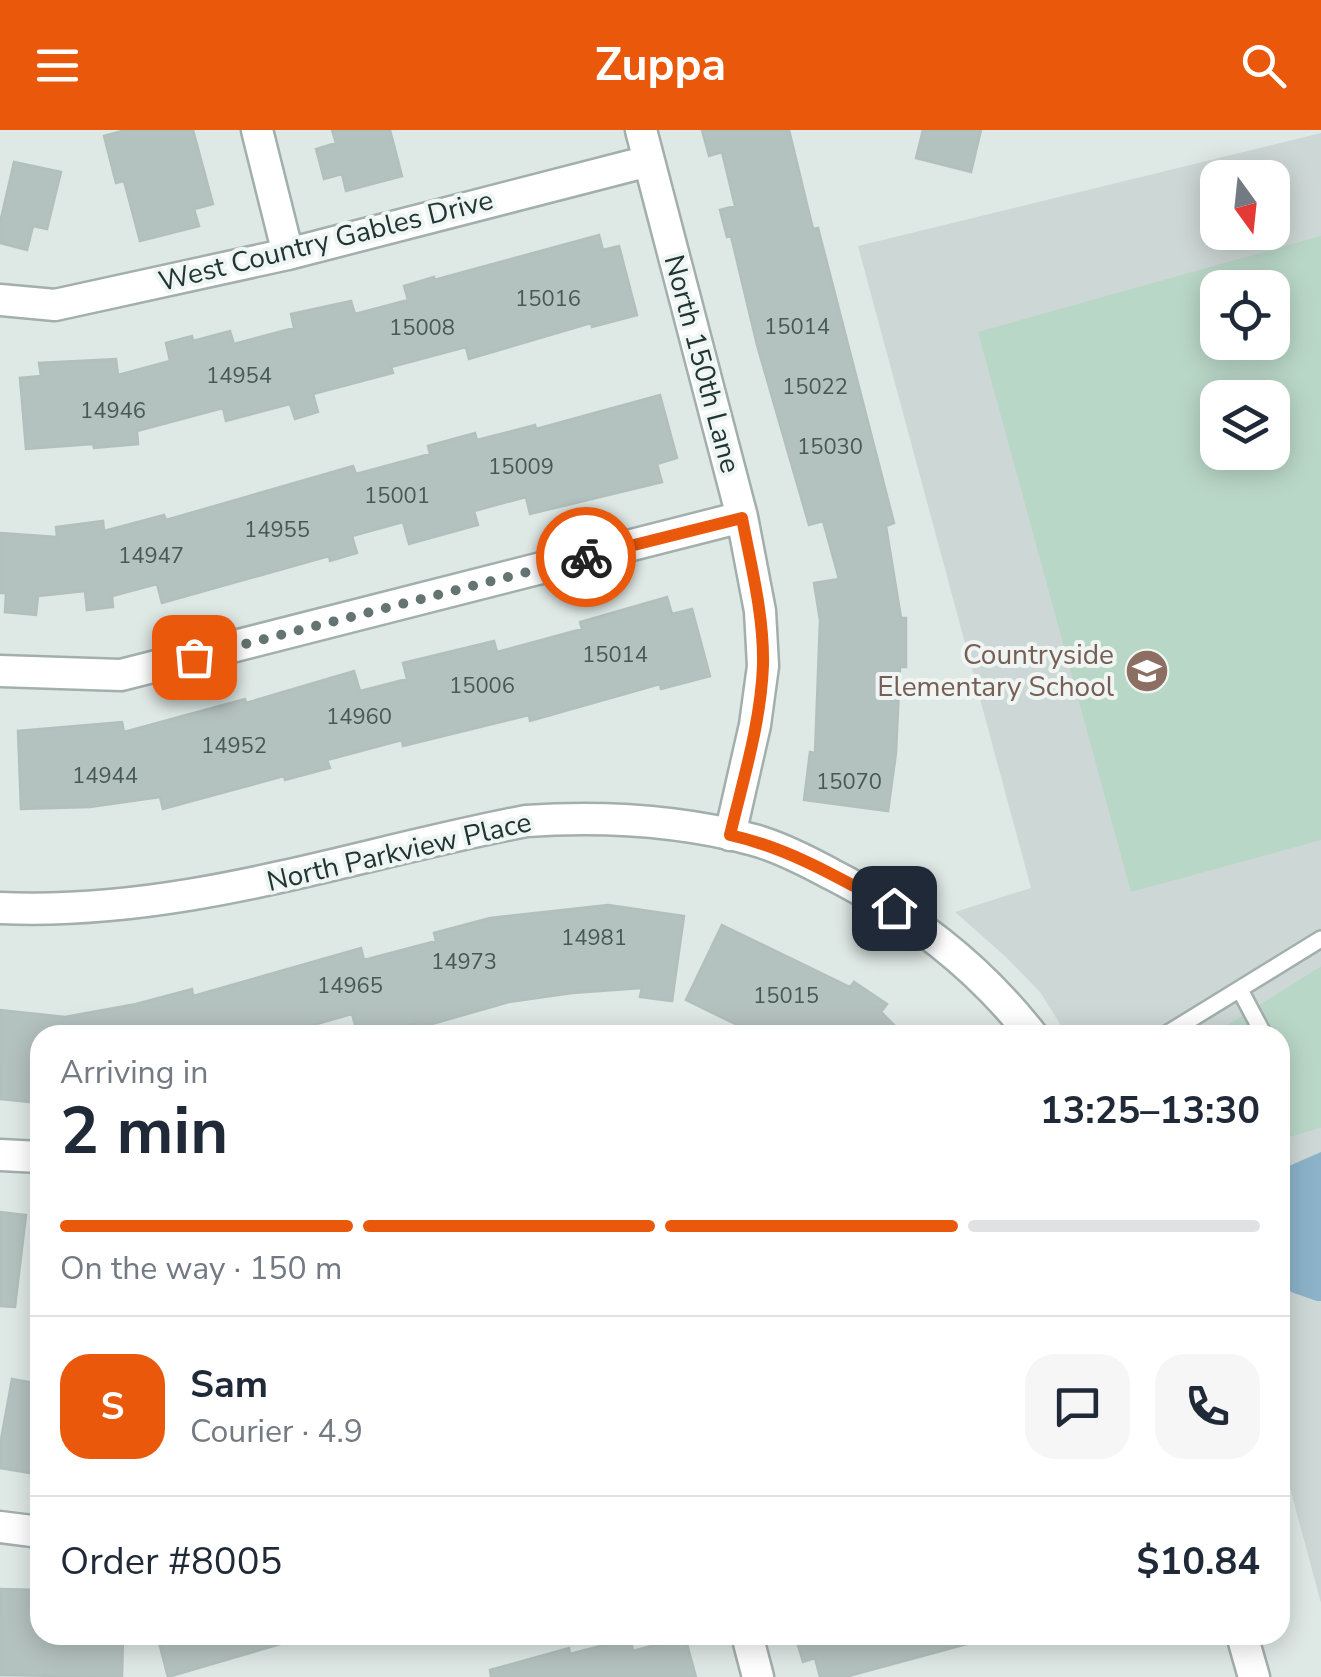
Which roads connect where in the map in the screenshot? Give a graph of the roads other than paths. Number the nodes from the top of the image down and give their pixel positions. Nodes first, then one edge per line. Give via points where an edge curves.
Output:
1 (256, 130) edge
2 (640, 130) edge
3 (649, 161) junction
4 (288, 254) junction
5 (0, 300) edge
6 (742, 518) junction
7 (0, 671) edge
8 (730, 835) junction
9 (0, 908) edge
10 (1321, 939) edge
11 (1240, 990) junction
12 (1023, 1025) edge
13 (1182, 1025) edge
14 (1259, 1025) edge
15 (0, 1155) edge
16 (30, 1156) edge
17 (0, 1527) edge
18 (30, 1531) edge
19 (750, 1645) edge
20 (1245, 1645) edge
21 (758, 1677) edge
22 (1254, 1677) edge

1 - 4 street
2 - 3 street, North 150th Lane
3 - 4 street, West Country Gables Drive
3 - 6 street, North 150th Lane
4 - 5 street, West Country Gables Drive via 55,304
6 - 7 street via 121,676
6 - 8 street, North 150th Lane via 763,666
8 - 9 street, North Parkview Place via 661,822 526,821 196,896 98,908
8 - 12 street, North Parkview Place via 810,863 894,908 972,967
10 - 11 lane
11 - 13 lane
11 - 14 lane
15 - 16 street
17 - 18 street
19 - 21 street
20 - 22 street

